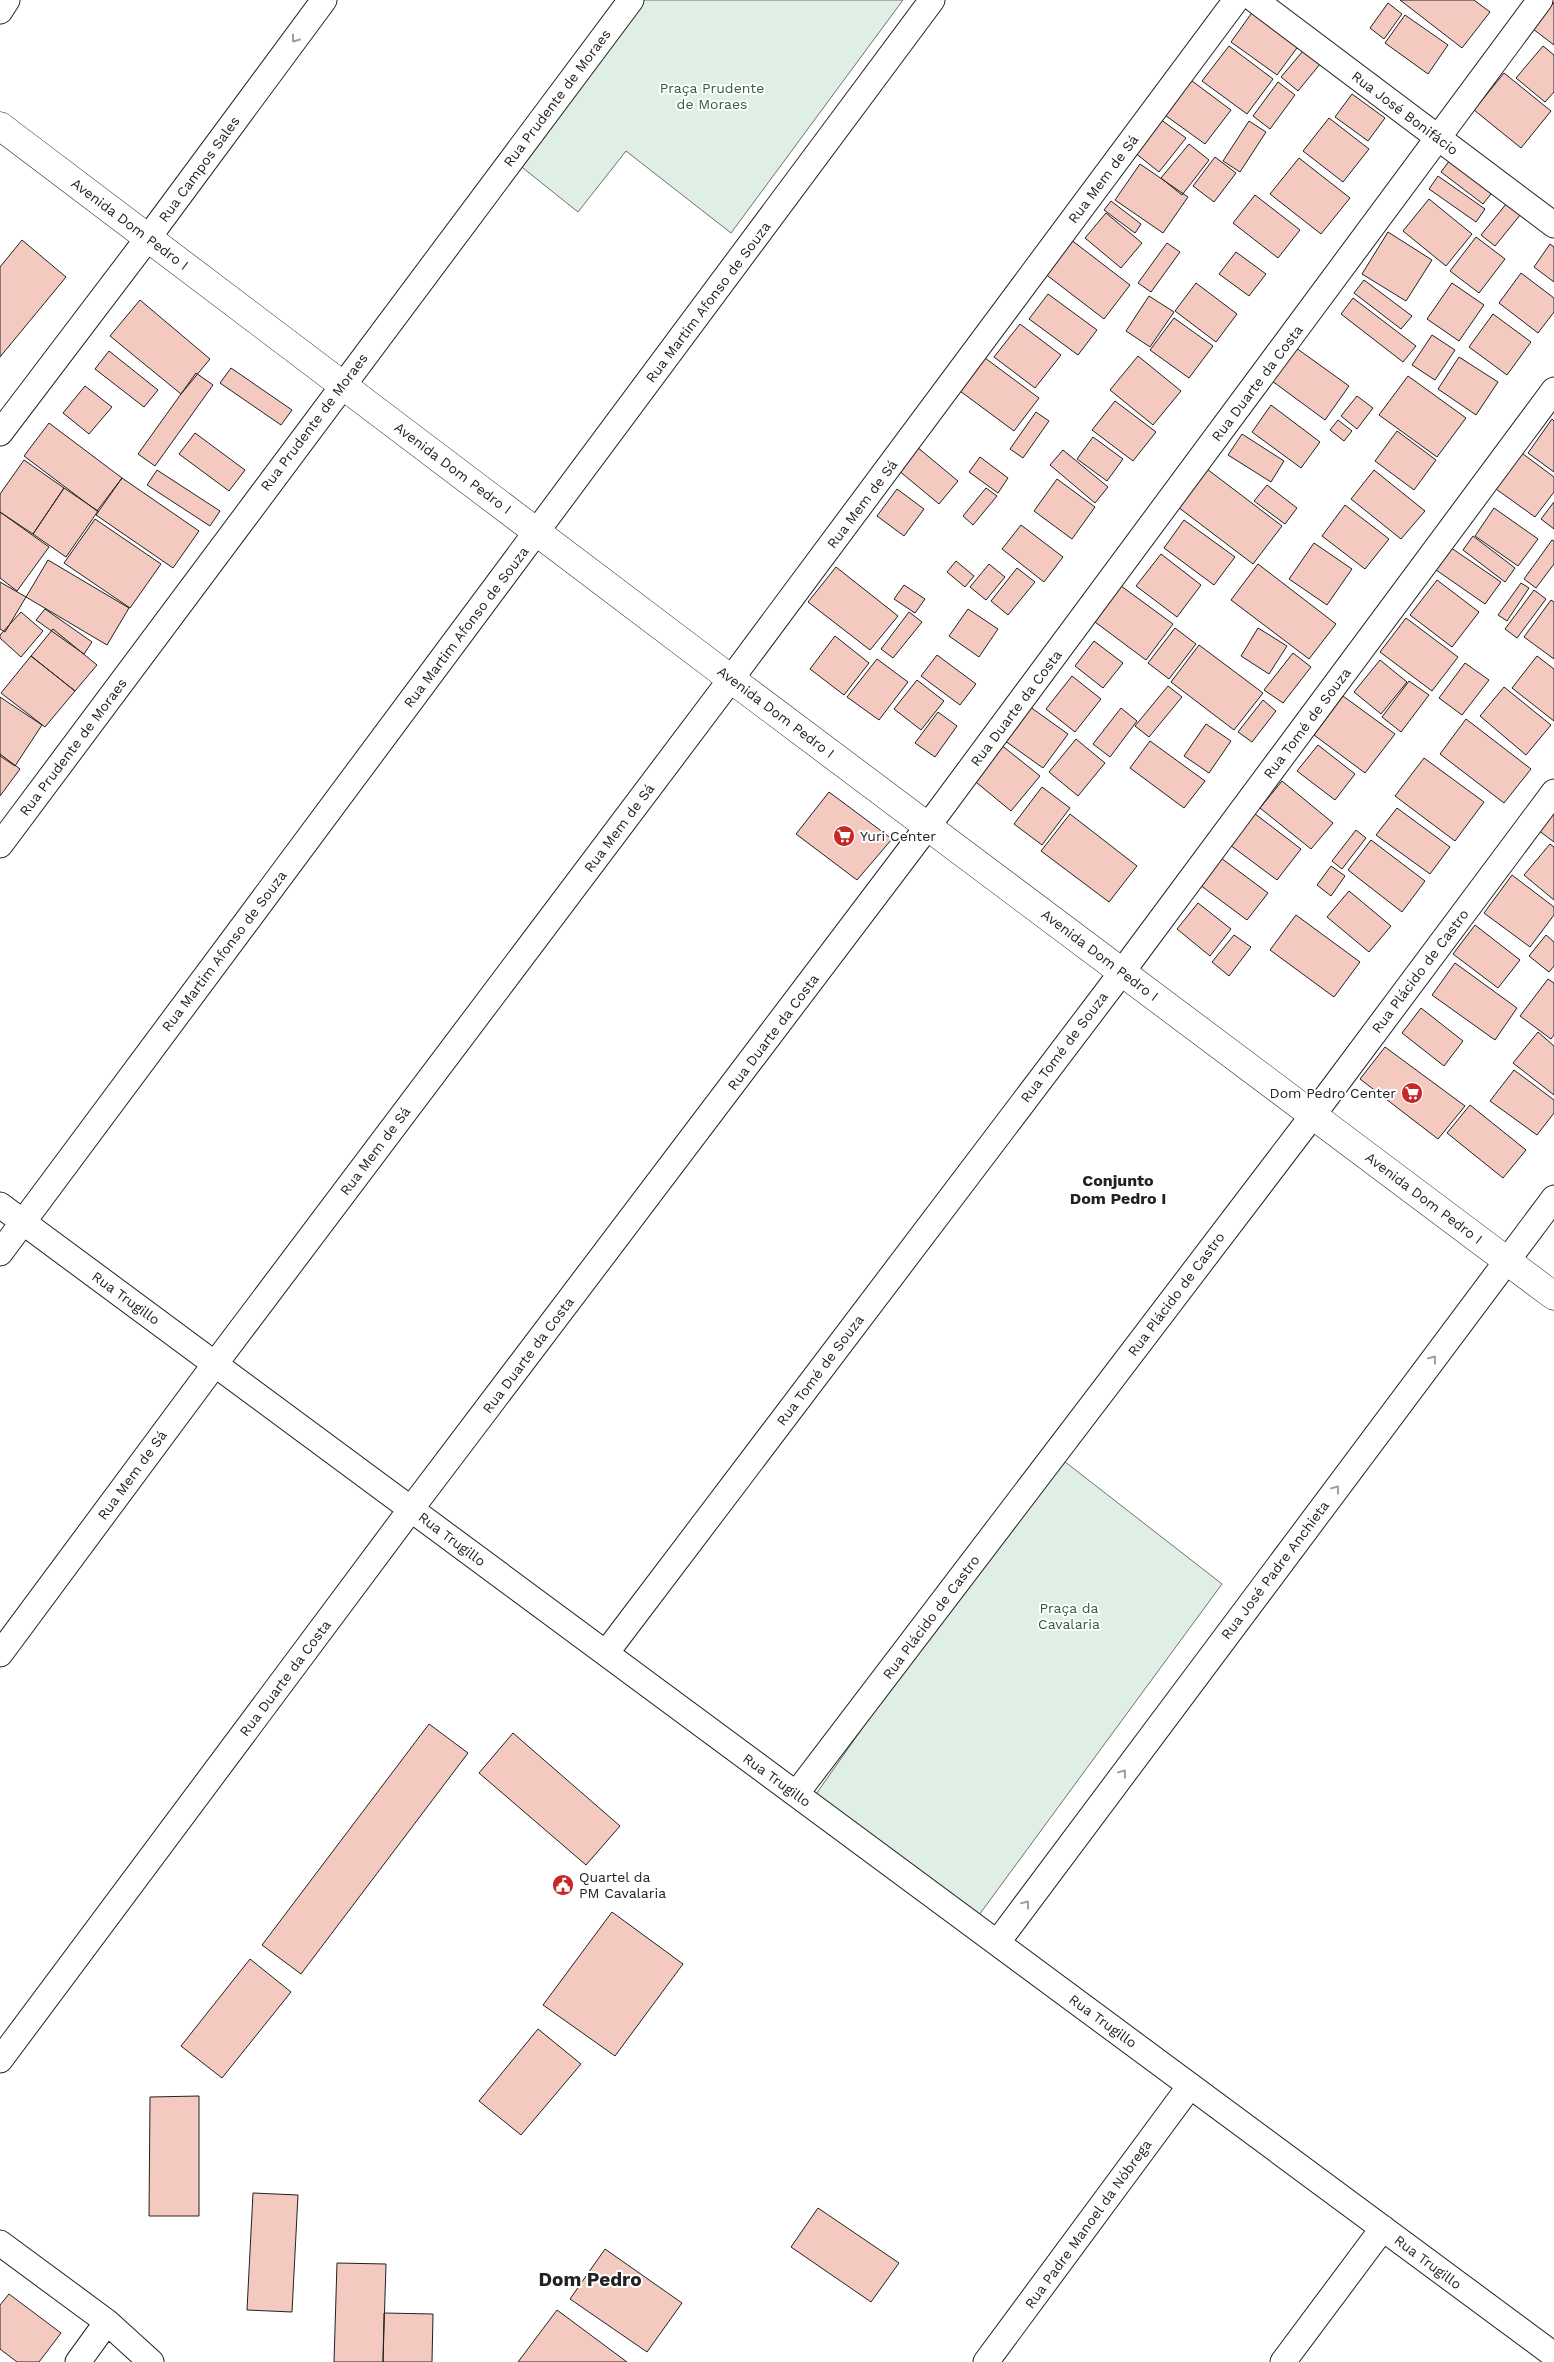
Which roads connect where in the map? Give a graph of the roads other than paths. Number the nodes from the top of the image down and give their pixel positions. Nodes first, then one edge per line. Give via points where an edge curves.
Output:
1 (7, 0) edge
2 (324, 0) edge
3 (631, 0) edge
4 (932, 0) edge
5 (1236, 0) edge
6 (1256, 0) edge
7 (1540, 0) edge
8 (0, 11) edge
9 (0, 126) edge
10 (1439, 138) junction
11 (1554, 225) edge
12 (148, 238) junction
13 (342, 384) junction
14 (1554, 390) edge
15 (0, 433) edge
16 (537, 532) junction
17 (732, 679) junction
18 (1554, 792) edge
19 (928, 826) junction
20 (0, 845) edge
21 (1122, 972) junction
22 (1313, 1115) junction
23 (1554, 1198) edge
24 (0, 1205) edge
25 (23, 1222) junction
26 (0, 1253) edge
27 (1507, 1260) junction
28 (1554, 1296) edge
29 (215, 1364) junction
30 (411, 1509) junction
31 (0, 1654) edge
32 (606, 1654) junction
33 (796, 1794) junction
34 (997, 1943) junction
35 (0, 2060) edge
36 (1190, 2086) junction
37 (1383, 2228) junction
38 (0, 2243) edge
39 (107, 2322) junction
40 (1554, 2355) edge
41 (78, 2362) edge
42 (151, 2362) edge
43 (986, 2362) edge
44 (1284, 2362) edge

1 - 8 street
2 -> 12 street, Rua Campos Sales
3 - 13 street, Rua Prudente de Moraes
4 - 16 street, Rua Martim Afonso de Souza
5 - 17 street, Rua Mem de Sá
6 - 10 street, Rua José Bonifácio
7 - 10 street, Rua Duarte da Costa
9 - 12 street, Avenida Dom Pedro I
10 - 11 street, Rua José Bonifácio
10 - 19 street, Rua Duarte da Costa
12 - 13 street, Avenida Dom Pedro I
12 - 15 street, Rua Campos Sales
13 - 16 street, Avenida Dom Pedro I
13 - 20 street, Rua Prudente de Moraes
14 - 21 street, Rua Tomé de Souza
16 - 17 street, Avenida Dom Pedro I
16 - 25 street, Rua Martim Afonso de Souza
17 - 19 street, Avenida Dom Pedro I
17 - 29 street, Rua Mem de Sá
18 - 22 street, Rua Plácido de Castro
19 - 21 street, Avenida Dom Pedro I
19 - 30 street, Rua Duarte da Costa
21 - 22 street, Avenida Dom Pedro I
21 - 32 street, Rua Tomé de Souza
22 - 27 street, Avenida Dom Pedro I
22 - 33 street, Rua Plácido de Castro
23 - 27 street, Rua José Padre Anchieta
24 - 25 street, Rua Trugillo
25 - 26 street, Rua Martim Afonso de Souza
25 - 29 street, Rua Trugillo
27 - 28 street, Avenida Dom Pedro I
34 -> 27 street, Rua José Padre Anchieta
29 - 30 street, Rua Trugillo
29 - 31 street, Rua Mem de Sá
30 - 32 street, Rua Trugillo
30 - 35 street, Rua Duarte da Costa
32 - 33 street, Rua Trugillo
33 - 34 street, Rua Trugillo
34 - 36 street, Rua Trugillo
36 - 37 street, Rua Trugillo
36 - 43 street, Rua Padre Manoel da Nóbrega
37 - 40 street, Rua Trugillo
37 - 44 street
38 - 39 street
39 - 41 street
39 - 42 street

